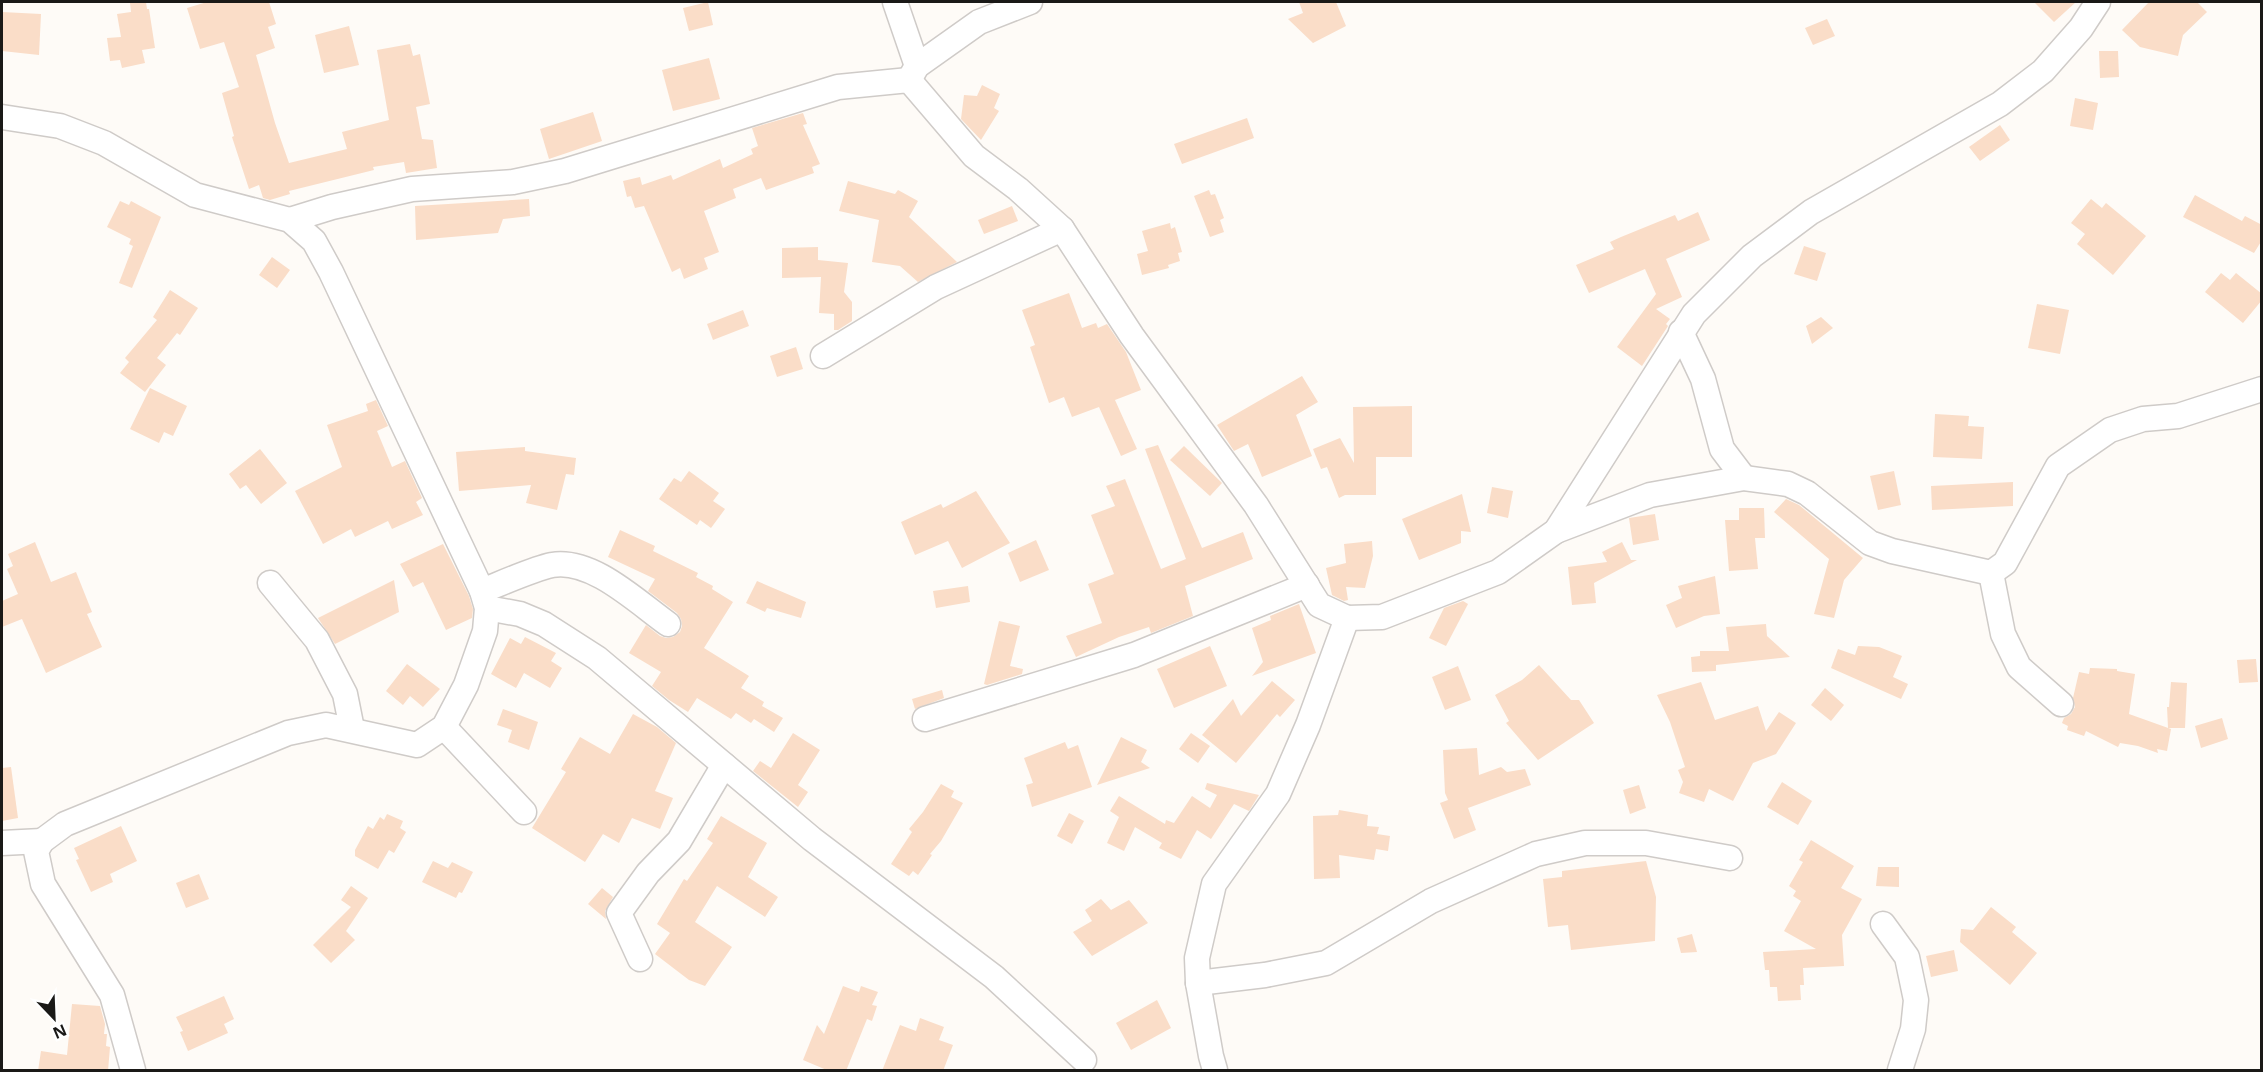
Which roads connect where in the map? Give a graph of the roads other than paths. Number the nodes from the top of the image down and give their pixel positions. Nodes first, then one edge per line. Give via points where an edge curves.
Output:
1 (895, 2) edge
2 (1030, 2) edge
3 (2098, 2) edge
4 (913, 73) junction
5 (2, 117) edge
6 (290, 220) junction
7 (1062, 229) junction
8 (1681, 332) junction
9 (823, 356) dead end
10 (2262, 389) edge
11 (1744, 478) junction
12 (1556, 531) junction
13 (1991, 573) junction
14 (270, 583) dead end
15 (1307, 585) junction
16 (485, 599) junction
17 (1347, 618) junction
18 (668, 624) dead end
19 (2061, 704) dead end
20 (925, 719) dead end
21 (444, 727) junction
22 (352, 729) junction
23 (724, 765) junction
24 (524, 812) dead end
25 (42, 841) junction
26 (2, 843) edge
27 (1730, 858) dead end
28 (1883, 924) dead end
29 (640, 959) dead end
30 (1198, 983) junction
31 (1084, 1060) dead end
32 (133, 1069) edge
33 (1215, 1071) edge
34 (1900, 1071) edge

1 - 4 street
2 - 4 street via 979,22
3 - 8 street via 2043,71 2000,104 1811,212 1752,256
4 - 6 street via 838,87 565,171 513,182 412,189
4 - 7 street via 974,156
5 - 6 street via 60,126 104,143 195,195
6 - 16 street via 314,241 331,272
7 - 9 street via 936,287
7 - 15 street via 1132,336 1256,505
8 - 11 street via 1703,379 1722,449
8 - 12 street
10 - 13 street via 2178,416 2144,418 2110,430 2058,466 2005,562
11 - 12 street via 1650,495
11 - 13 street via 1788,484 1807,493 1870,543
12 - 17 street via 1498,572 1382,617
13 - 19 street via 2003,634 2019,667
14 - 22 street via 318,640 345,694
15 - 17 street via 1319,605
15 - 20 street via 1134,655
16 - 18 street via 552,565 569,566 596,572
16 - 21 street via 485,631 466,685
16 - 23 street via 544,624 597,658
17 - 30 street via 1278,794 1214,884 1197,958
21 - 22 street via 417,745
21 - 24 street
22 - 25 street via 326,725 288,733 65,824
23 - 29 street via 679,841 618,913
23 - 31 street via 812,839 994,977
25 - 26 street
25 - 32 street via 36,851 43,884 112,996
27 - 30 street via 1646,843 1585,843 1536,854 1431,901 1326,963
28 - 34 street via 1907,957 1916,1000 1913,1029
30 - 33 street

